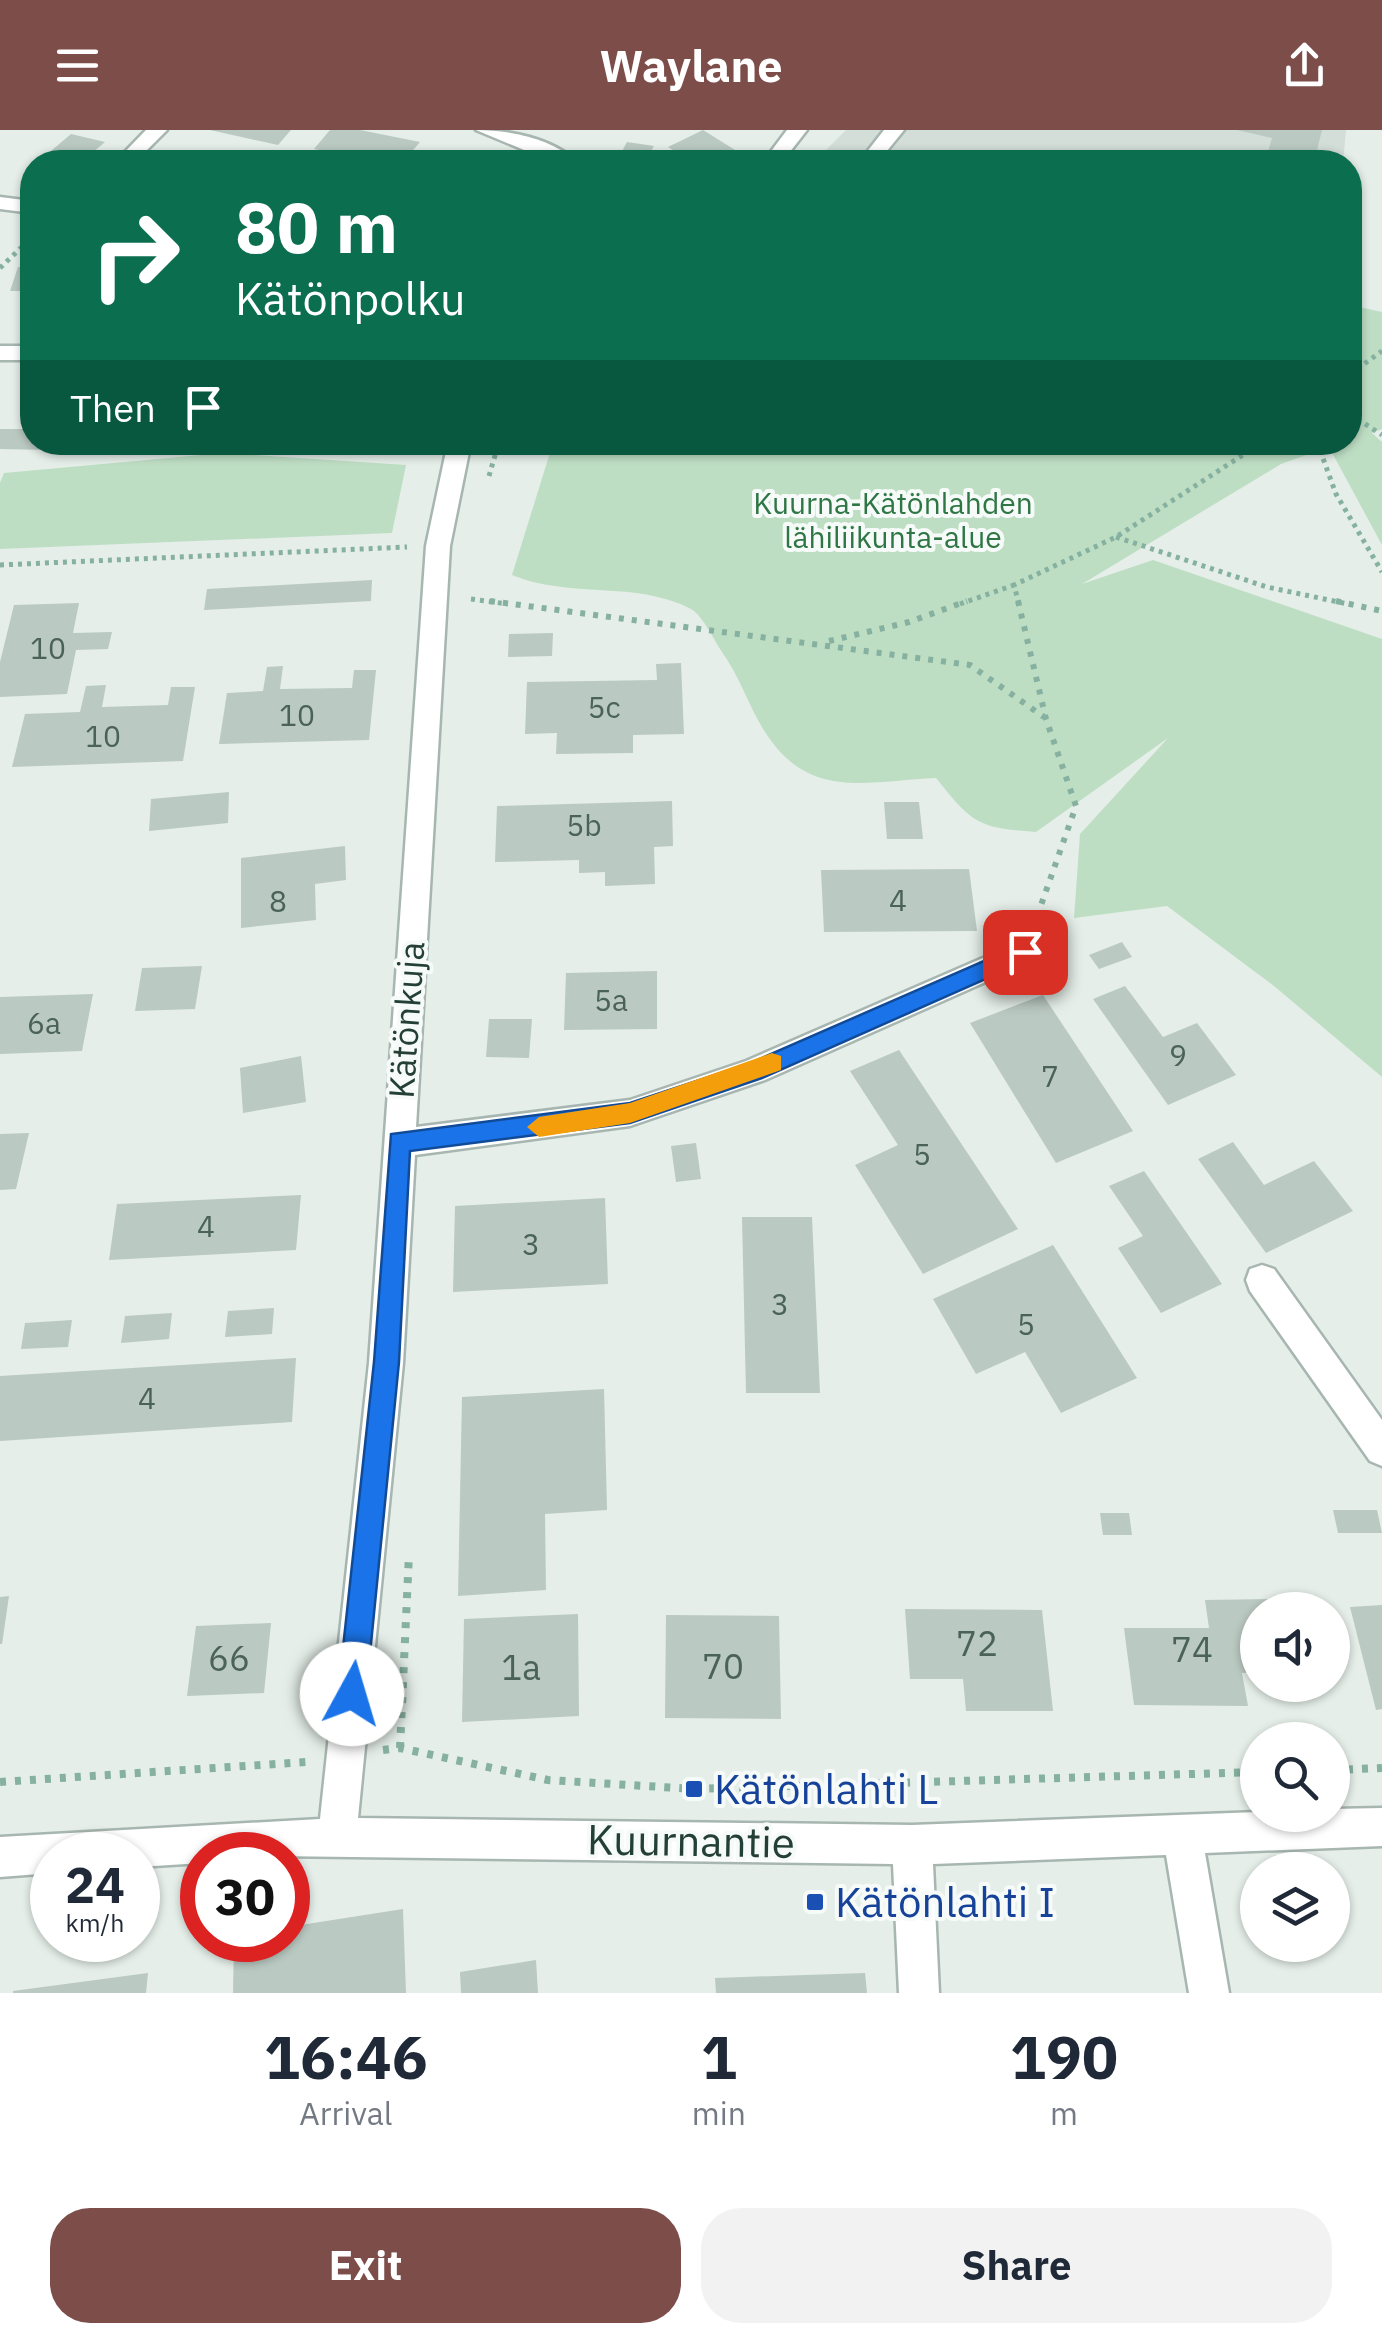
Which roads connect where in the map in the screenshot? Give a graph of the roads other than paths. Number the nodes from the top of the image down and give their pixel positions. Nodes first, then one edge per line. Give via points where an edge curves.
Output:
1 (157, 130) edge
2 (486, 130) edge
3 (797, 130) edge
4 (894, 130) edge
5 (136, 150) edge
6 (542, 150) edge
7 (781, 150) edge
8 (878, 150) edge
9 (456, 455) edge
10 (1025, 952) road end
11 (399, 1141) junction
12 (1262, 1280) dead end
13 (1382, 1449) edge
14 (1382, 1827) edge
15 (1182, 1834) junction
16 (337, 1838) junction
17 (912, 1846) junction
18 (0, 1856) edge
19 (919, 1993) edge
20 (1209, 1993) edge

1 - 5 street
2 - 6 street
3 - 7 street
4 - 8 street
9 - 11 street, Kätönkuja via 438,546
10 - 11 street via 754,1071 630,1113
11 - 16 street, Kätönkuja via 386,1362
12 - 13 street
14 - 15 street, Kuurnantie
15 - 17 street, Kuurnantie
15 - 20 street
16 - 17 street, Kuurnantie
16 - 18 street, Kuurnantie
17 - 19 street

